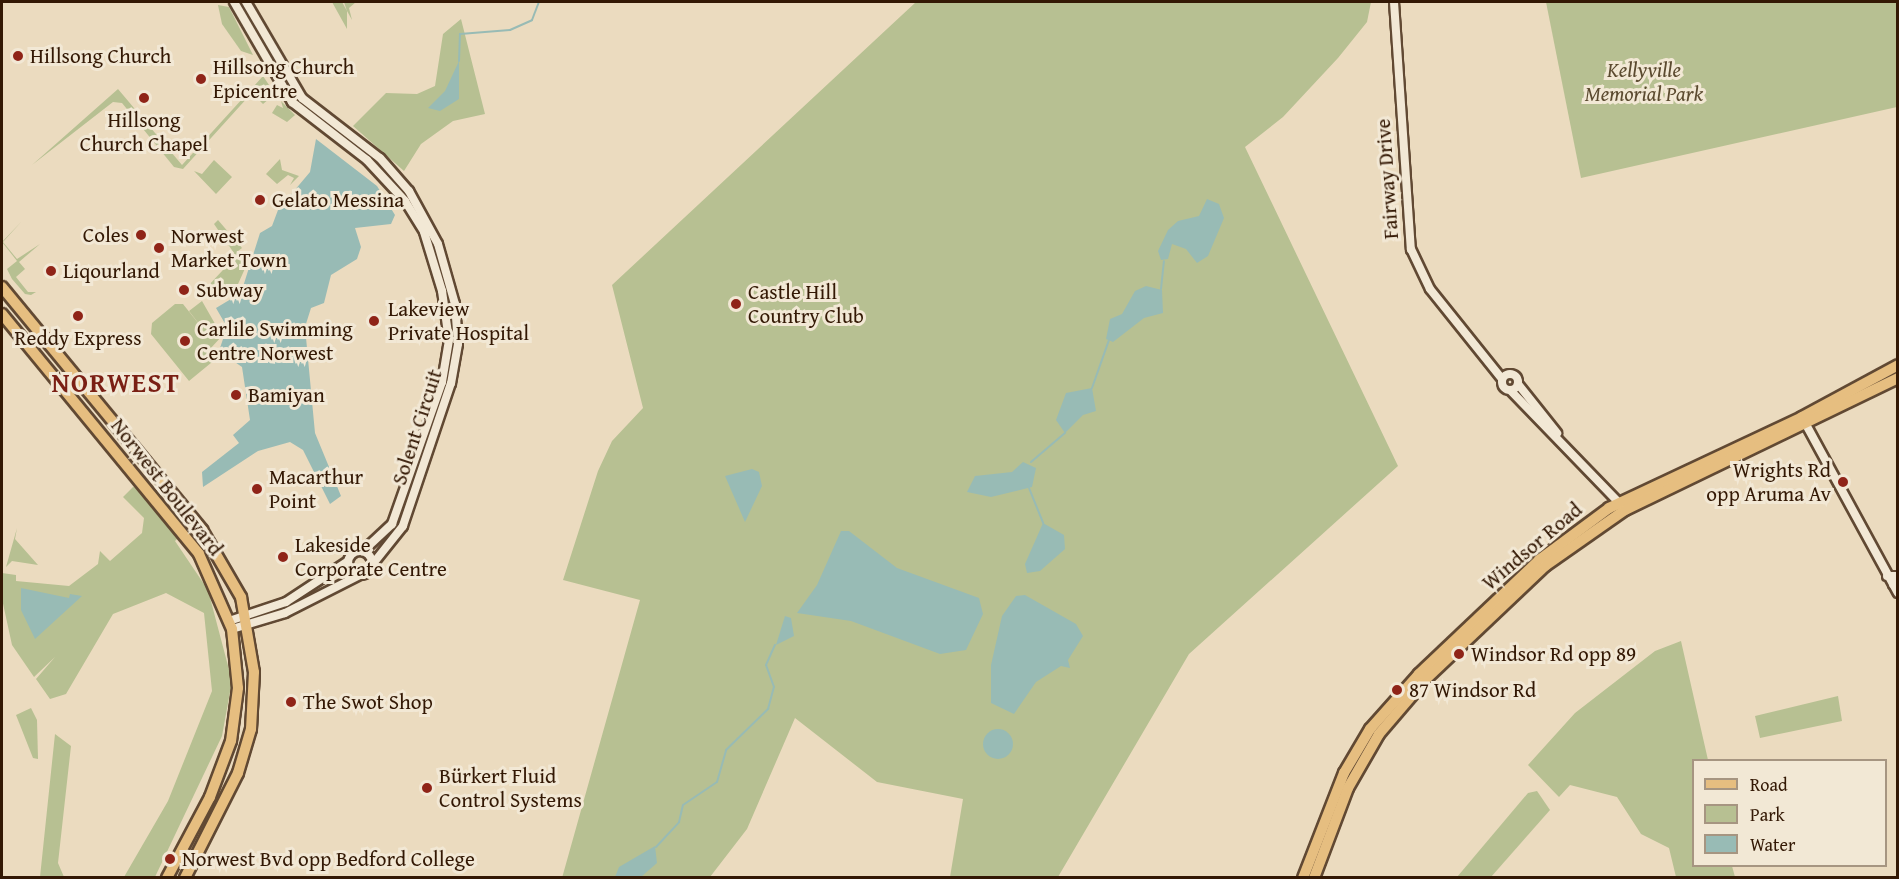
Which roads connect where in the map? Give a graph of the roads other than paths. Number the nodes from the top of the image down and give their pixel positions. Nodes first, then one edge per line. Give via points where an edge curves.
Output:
1 (234, 2) edge
2 (246, 2) edge
3 (1394, 2) edge
4 (2, 287) edge
5 (2, 314) edge
6 (1898, 365) edge
7 (1505, 377) junction
8 (1898, 378) edge
9 (1518, 384) junction
10 (1511, 391) junction
11 (1804, 422) junction
12 (1563, 442) junction
13 (1622, 506) junction
14 (363, 551) junction
15 (347, 562) junction
16 (372, 565) junction
17 (360, 575) junction
18 (1898, 593) edge
19 (247, 620) junction
20 (231, 625) junction
21 (167, 878) edge
22 (184, 878) edge
23 (1303, 878) edge
24 (1314, 878) edge

1 - 14 street, Solent Circuit via 292,102 367,160 405,201 423,232 442,291 448,340 442,382 392,524
2 - 16 street, Solent Circuit via 302,98 380,158 409,191 438,244 455,304 458,344 451,383 403,526
3 - 7 street, Fairway Drive via 1411,249 1434,294
4 - 19 main road, Norwest Boulevard via 201,530 235,584
5 - 20 main road, Norwest Boulevard via 199,554
6 - 11 main road, Windsor Road
7 - 9 street
7 - 10 street via 1503,387
8 - 11 main road, Windsor Road
9 - 10 street
9 - 12 street
10 - 12 street
11 - 13 main road, Windsor Road
11 - 18 street
12 - 13 street
13 - 23 main road, Windsor Road via 1531,568 1419,674 1370,729 1344,773
13 - 24 main road, Windsor Road via 1545,566 1397,711 1355,773
14 - 15 street, Solent Circuit via 355,551
14 - 16 street
15 - 17 street
15 - 19 street via 298,596
16 - 17 street, Solent Circuit
17 - 19 street via 295,609
19 - 20 street
19 - 22 main road, Norwest Boulevard via 254,691 245,752
20 - 21 main road, Norwest Boulevard via 238,688 231,741 210,796

